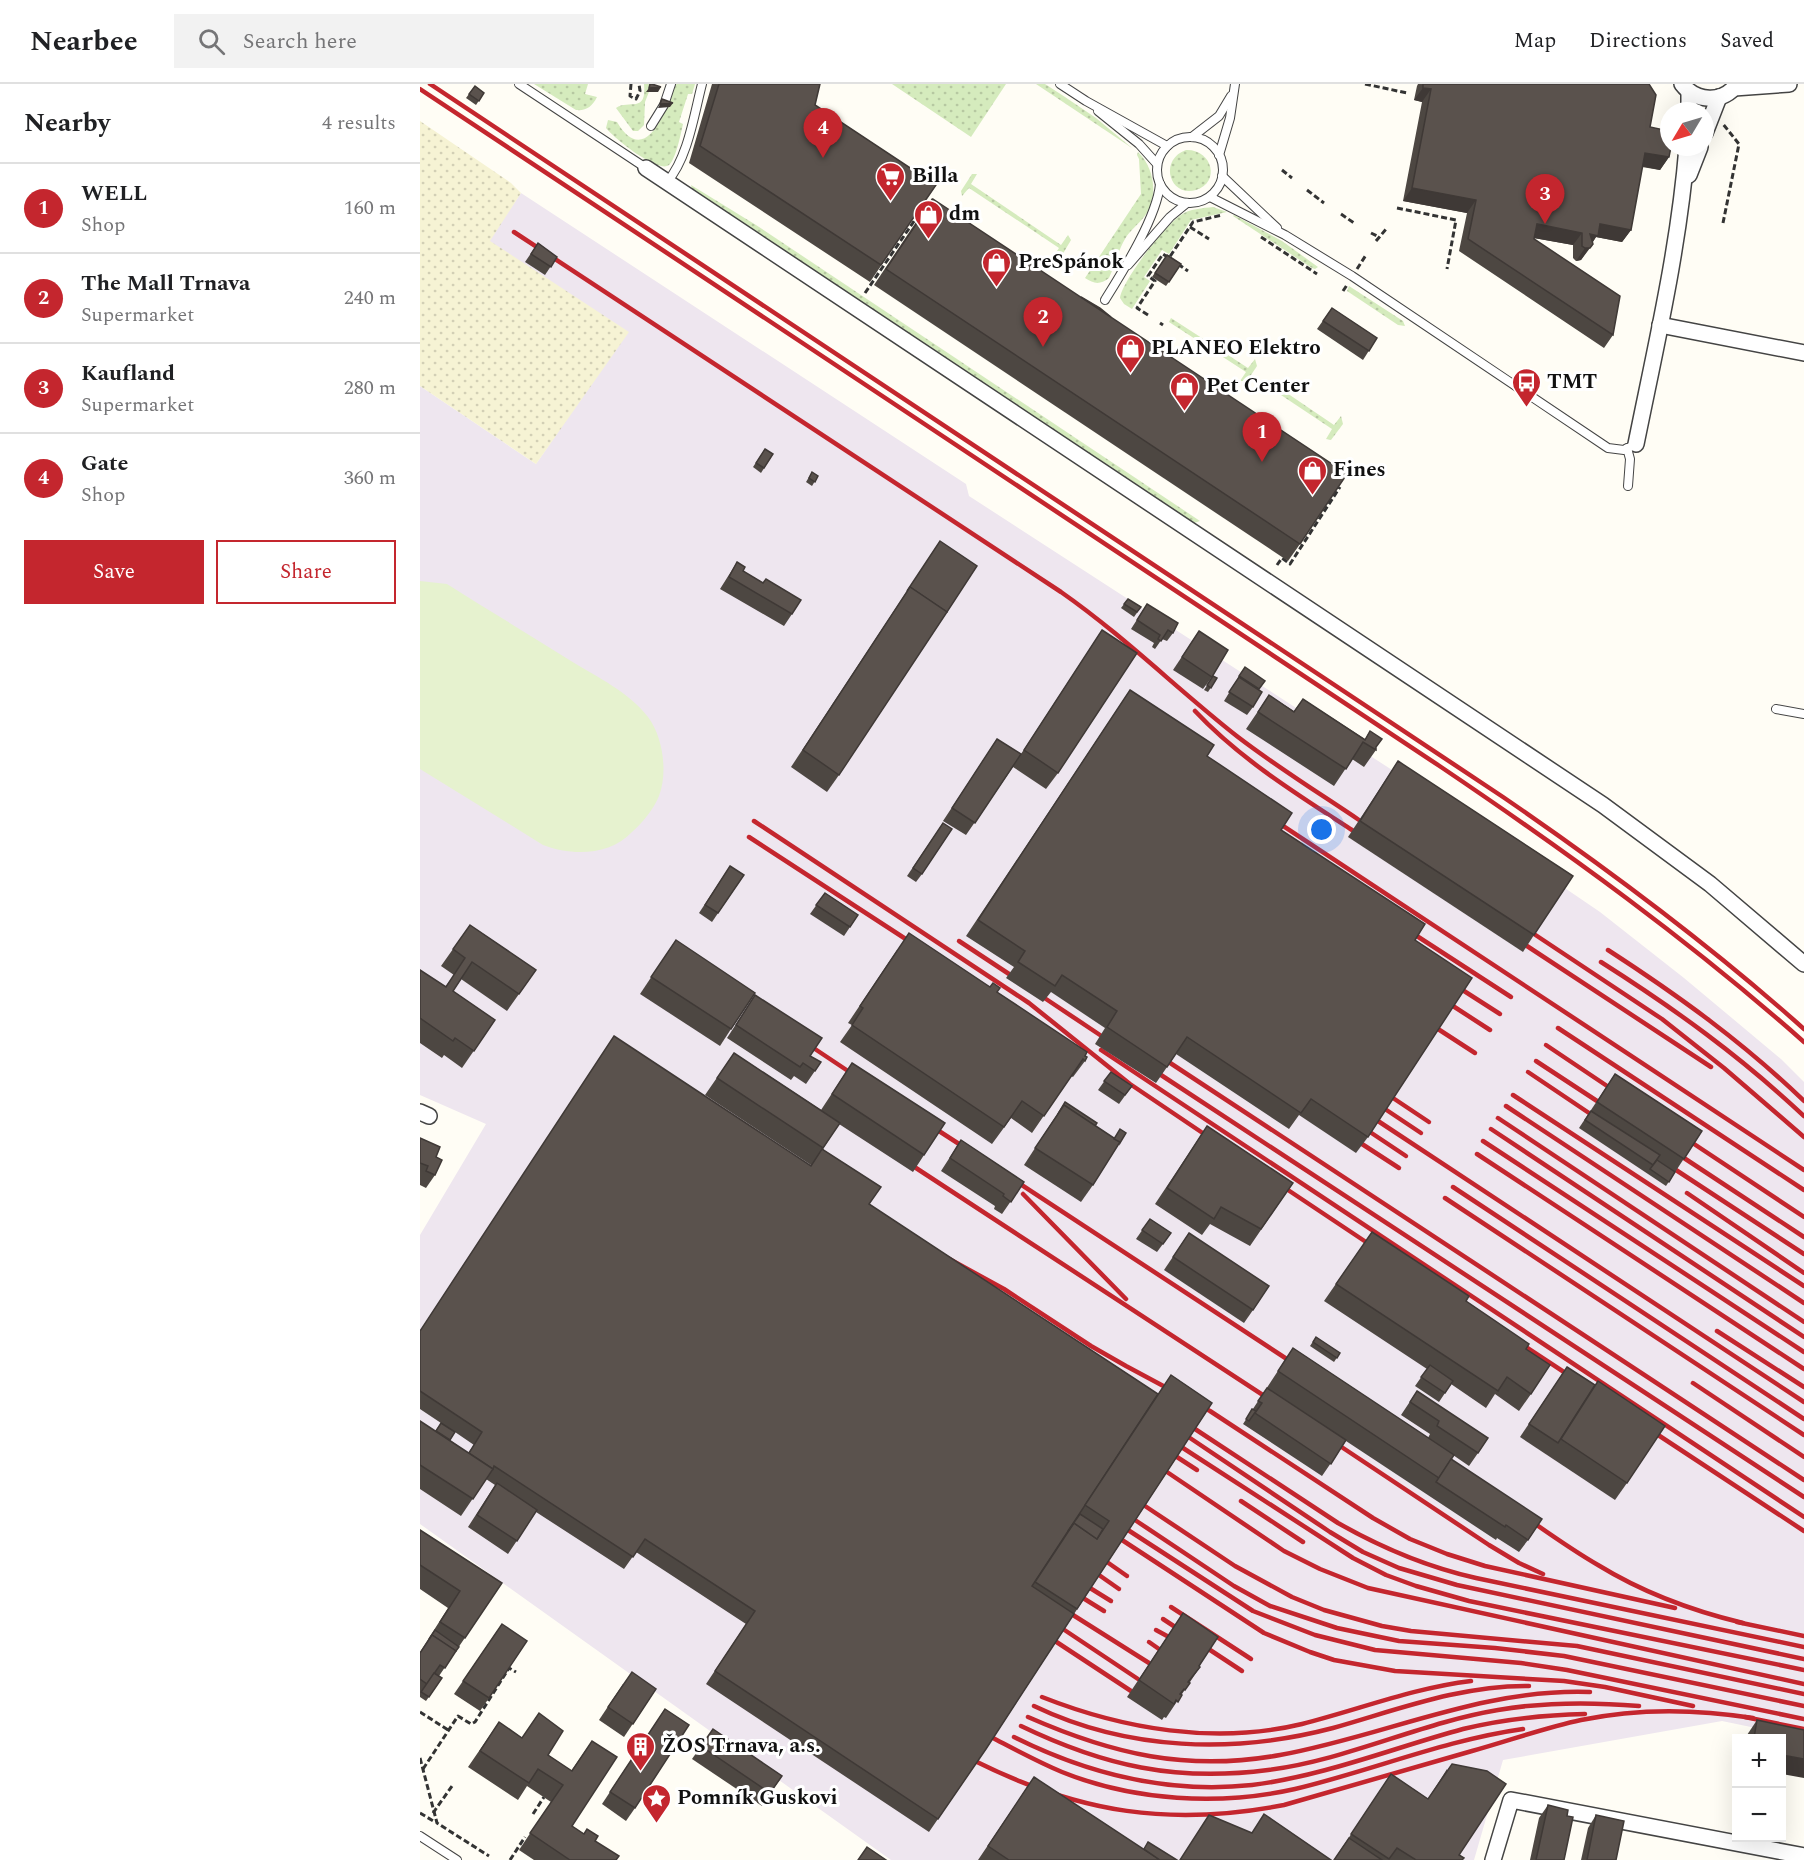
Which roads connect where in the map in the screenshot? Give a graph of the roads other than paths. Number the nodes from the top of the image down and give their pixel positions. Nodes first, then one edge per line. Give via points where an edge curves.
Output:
1 (519, 84) edge
2 (671, 84) edge
3 (702, 84) edge
4 (1060, 84) edge
5 (1235, 84) edge
6 (1789, 84) edge
7 (1735, 86) edge
8 (1685, 88) edge
9 (1232, 94) junction
10 (1719, 97) junction
11 (1086, 101) junction
12 (1714, 110) edge
13 (651, 126) dead end
14 (1192, 137) junction
15 (1167, 146) junction
16 (1219, 155) junction
17 (1685, 156) edge
18 (1697, 156) edge
19 (1157, 164) junction
20 (646, 168) joint
21 (1222, 176) junction
22 (667, 182) junction
23 (1160, 184) junction
24 (1683, 192) junction
25 (1210, 196) junction
26 (1187, 203) junction
27 (1285, 235) junction
28 (1122, 273) junction
29 (1105, 300) dead end
30 (1660, 325) junction
31 (1804, 353) edge
32 (1632, 446) junction
33 (1628, 486) dead end
34 (1776, 708) dead end
35 (1804, 714) edge
36 (1804, 963) edge
37 (420, 1836) edge
38 (1804, 1856) edge
39 (457, 1860) edge
40 (1493, 1860) edge

1 - 20 lane
2 - 13 lane
3 - 22 lane via 682,158
4 - 11 lane
5 - 9 lane
6 - 7 street
7 - 10 street
8 - 10 street via 1706,99
9 - 14 lane via 1219,116
9 - 16 lane via 1230,118
10 - 12 street
11 - 15 lane
11 - 19 lane via 1139,144
14 - 15 lane
14 - 16 lane via 1208,143
15 - 19 lane
16 - 21 lane
17 - 24 street
18 - 24 street
19 - 23 lane
20 - 22 street
21 - 25 lane
21 - 27 lane
22 - 36 street via 1603,805 1710,884
23 - 26 lane via 1174,200
23 - 28 lane via 1156,205
24 - 30 street
25 - 26 lane
25 - 27 lane
26 - 28 lane
27 - 32 lane via 1608,448 1624,450
28 - 29 lane
30 - 31 street
30 - 32 street
32 - 33 lane
34 - 35 lane
37 - 39 lane
38 - 40 street via 1511,1800

